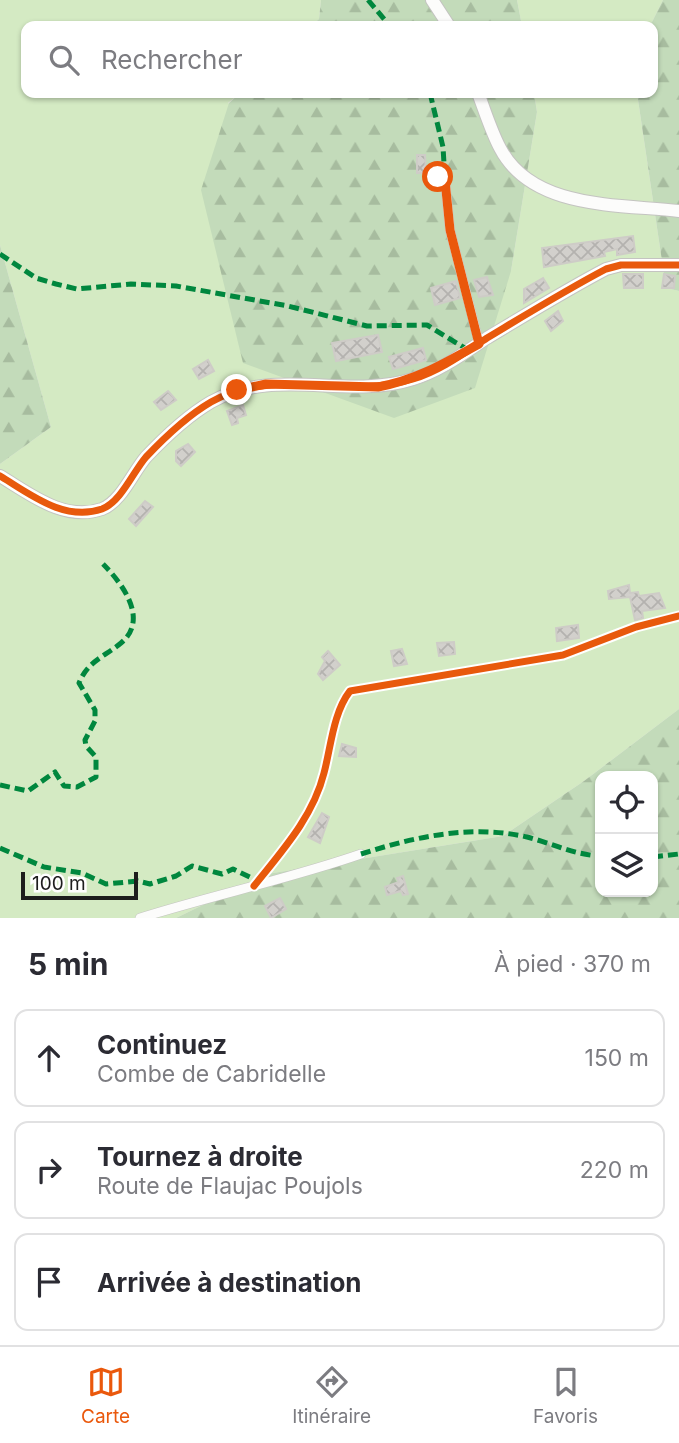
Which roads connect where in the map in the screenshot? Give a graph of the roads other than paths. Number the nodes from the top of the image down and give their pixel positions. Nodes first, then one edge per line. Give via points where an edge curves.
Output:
1 (432, 0) edge
2 (446, 21) edge
3 (480, 98) edge
4 (438, 177) dead end
5 (679, 211) edge
6 (679, 265) edge
7 (479, 344) junction
8 (0, 476) edge
9 (679, 616) edge
10 (361, 854) dead end
11 (254, 886) junction
12 (140, 918) edge

1 - 2 street
3 - 5 street via 501,150 538,187 565,197
4 - 7 street via 445,180 454,252
6 - 7 street via 606,269
7 - 8 street via 435,371 396,384 266,384 237,390 184,421 102,509 67,512
9 - 11 street via 564,655 350,691 304,820
10 - 11 street
11 - 12 street

